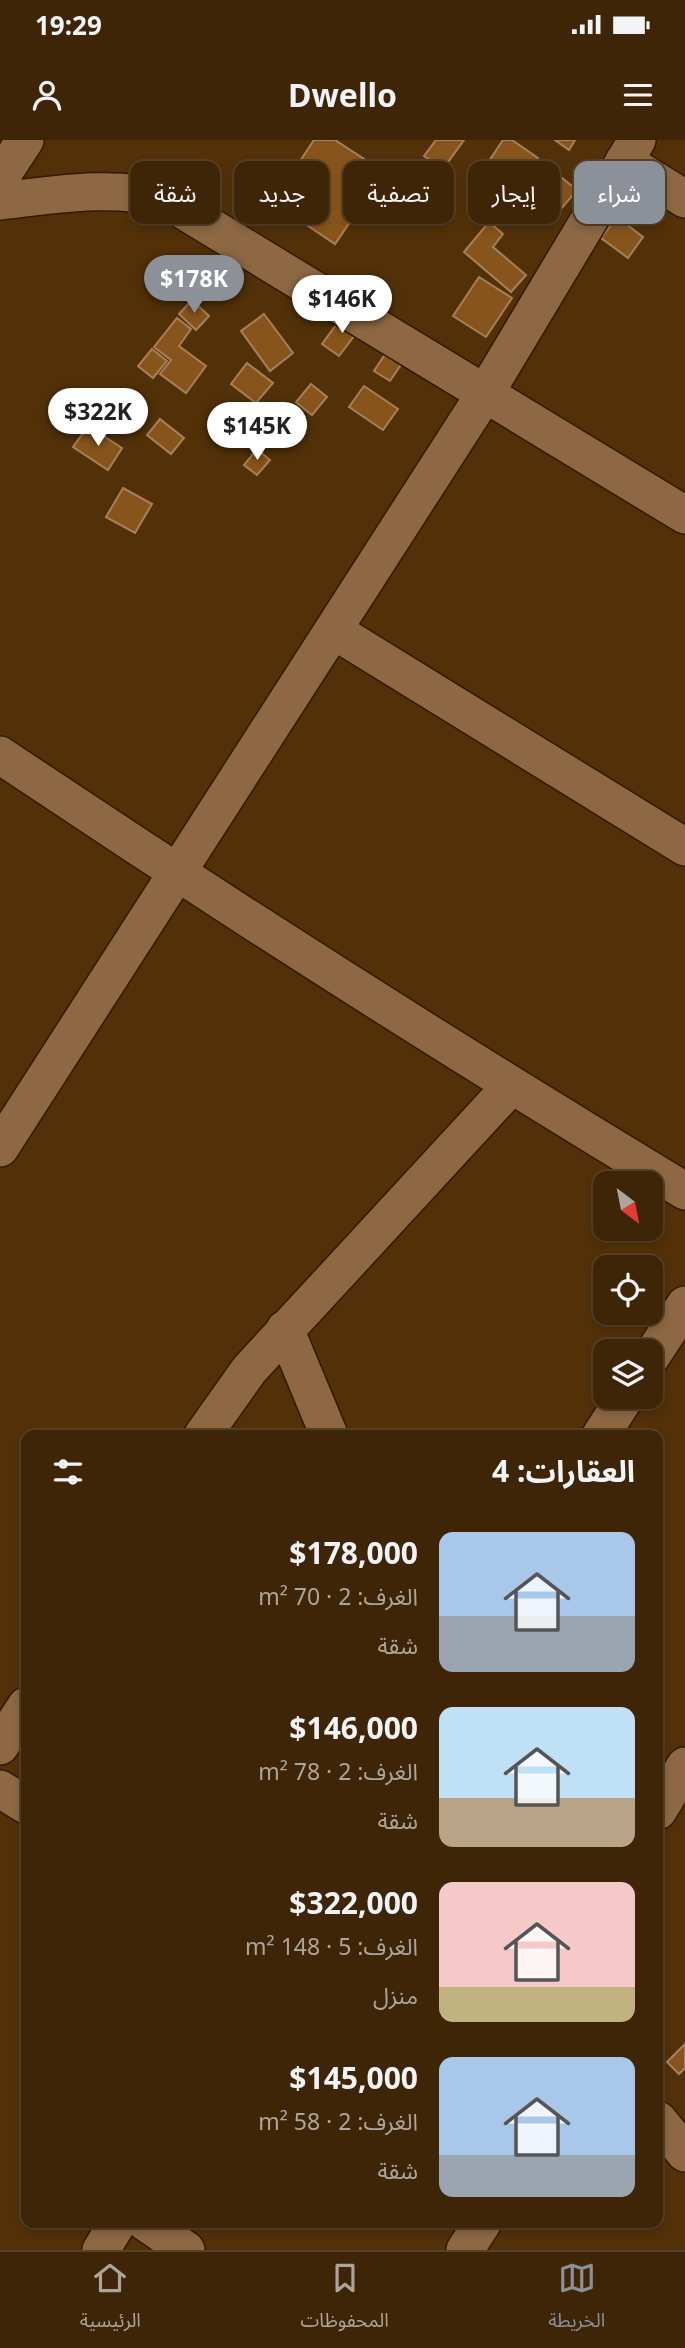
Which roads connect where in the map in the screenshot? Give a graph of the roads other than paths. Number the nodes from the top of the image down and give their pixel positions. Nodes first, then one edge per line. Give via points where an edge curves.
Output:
1 (25, 140) edge
2 (630, 150) edge
3 (0, 178) edge
4 (685, 199) edge
5 (0, 201) edge
6 (486, 392) junction
7 (685, 515) edge
8 (333, 630) junction
9 (0, 755) edge
10 (685, 847) edge
11 (177, 873) junction
12 (511, 1086) junction
13 (0, 1148) edge
14 (685, 1191) edge
15 (285, 1329) junction
16 (618, 1409) edge
17 (207, 1430) edge
18 (328, 1430) edge
19 (604, 1430) edge
20 (21, 1714) edge
21 (0, 1746) edge
22 (685, 1766) edge
23 (0, 1789) edge
24 (21, 1802) edge
25 (663, 1803) edge
26 (663, 2126) edge
27 (685, 2153) edge
28 (114, 2228) edge
29 (154, 2228) edge
30 (479, 2228) edge
31 (101, 2250) edge
32 (186, 2250) edge
33 (466, 2250) edge

1 - 3 street
2 - 4 street
2 - 6 street
5 - 6 street via 100,191 163,198
6 - 7 street
6 - 8 street
8 - 10 street
8 - 11 street
9 - 11 street
11 - 12 street
11 - 13 street
12 - 14 street
12 - 15 street
15 - 17 street
15 - 18 street
16 - 19 street
20 - 21 street
22 - 25 street
23 - 24 street
26 - 27 street
28 - 31 street
29 - 32 street
30 - 33 street

